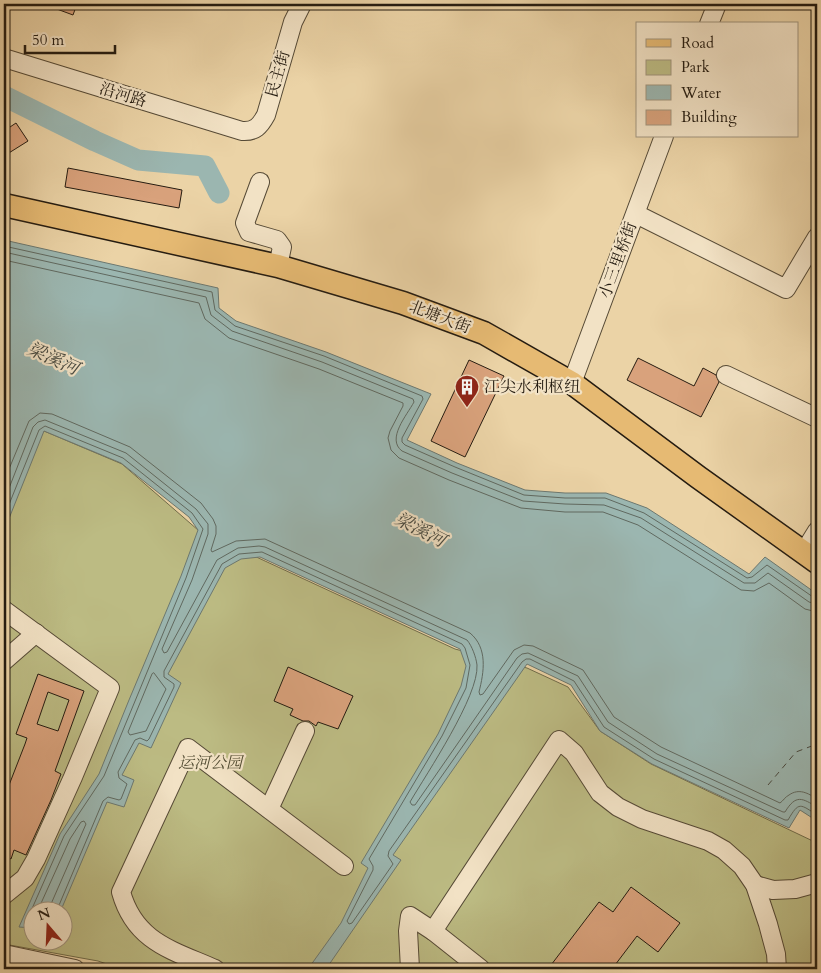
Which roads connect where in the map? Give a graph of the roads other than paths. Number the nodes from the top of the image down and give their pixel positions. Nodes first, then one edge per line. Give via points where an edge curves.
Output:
1 (302, 4) edge
2 (717, 4) edge
3 (710, 22) edge
4 (4, 58) edge
5 (242, 131) joint
6 (663, 138) edge
7 (260, 182) dead end
8 (4, 205) edge
9 (636, 214) junction
10 (817, 236) edge
11 (278, 266) junction
12 (726, 375) dead end
13 (572, 383) junction
14 (817, 418) edge
15 (817, 531) edge
16 (810, 557) edge
17 (4, 610) edge
18 (36, 633) junction
19 (4, 662) edge
20 (305, 731) dead end
21 (269, 809) junction
22 (344, 866) dead end
23 (817, 883) edge
24 (755, 885) junction
25 (4, 894) edge
26 (433, 931) junction
27 (4, 954) edge
28 (478, 968) edge
29 (75, 969) edge
30 (215, 969) edge
31 (410, 969) edge
32 (777, 969) edge

1 - 5 street, 民主街 via 293,22 266,115 250,132
2 - 3 street
4 - 5 street, 沿河路
6 - 9 street, 小三里桥街
7 - 11 street via 245,223 249,232 277,240 282,247
8 - 11 main road, 北塘大街
9 - 10 street via 786,289
9 - 13 street, 小三里桥街
11 - 13 main road, 北塘大街 via 403,303 484,333
12 - 14 street
13 - 16 main road, 北塘大街
15 - 16 street
17 - 18 street
18 - 19 street
18 - 25 street via 110,688 36,859 25,878
20 - 21 street
21 - 22 street
21 - 30 street via 188,748 121,892 126,909 157,944
23 - 24 street via 774,890
24 - 26 street via 742,866 724,850 642,820 612,803 600,793 574,753 559,740
24 - 32 street via 776,954
26 - 28 street
26 - 31 street via 410,916
27 - 29 street

